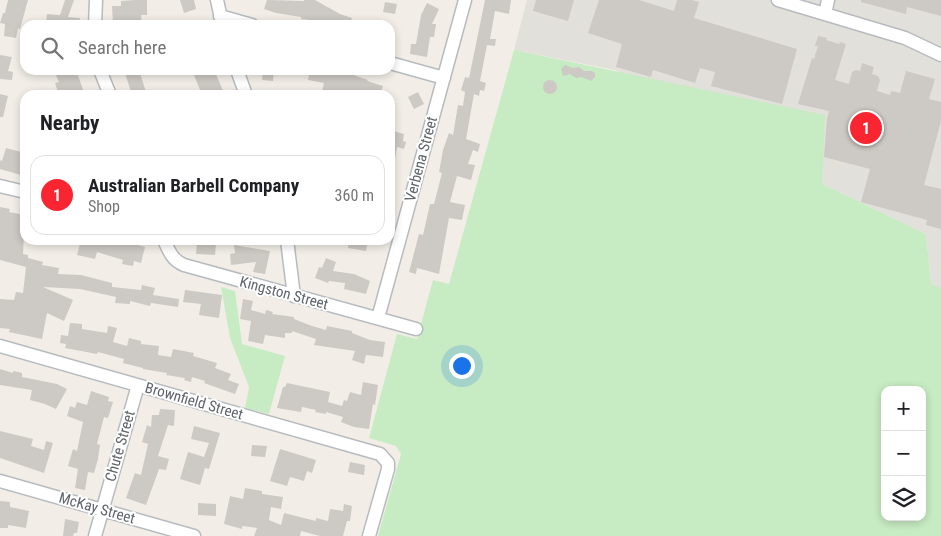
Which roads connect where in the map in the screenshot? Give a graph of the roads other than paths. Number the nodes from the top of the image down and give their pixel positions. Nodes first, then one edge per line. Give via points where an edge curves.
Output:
1 (96, 0) edge
2 (217, 0) edge
3 (465, 0) edge
4 (778, 0) edge
5 (828, 0) edge
6 (825, 14) junction
7 (95, 20) edge
8 (221, 20) edge
9 (941, 55) edge
10 (395, 64) edge
11 (102, 75) edge
12 (239, 75) edge
13 (444, 78) junction
14 (108, 90) edge
15 (244, 90) edge
16 (0, 186) edge
17 (20, 191) edge
18 (166, 245) edge
19 (288, 245) edge
20 (294, 296) junction
21 (378, 318) junction
22 (416, 329) dead end
23 (0, 346) edge
24 (138, 385) junction
25 (0, 481) edge
26 (103, 510) junction
27 (95, 536) edge
28 (194, 536) edge
29 (369, 536) edge

1 - 7 street
2 - 8 street
3 - 13 street, Verbena Street
4 - 6 street
5 - 6 street
6 - 9 street via 904,38
10 - 13 street
11 - 14 street
12 - 15 street
13 - 21 street, Verbena Street
16 - 17 street
18 - 20 street, Kingston Street via 170,255 184,266
19 - 20 street
20 - 21 street, Kingston Street
21 - 22 street, Kingston Street
23 - 24 street, Brownfield Street
24 - 26 street, Chute Street
24 - 29 street, Brownfield Street via 376,453 386,460 388,469
25 - 26 street, McKay Street
26 - 27 street, Chute Street
26 - 28 street, McKay Street

